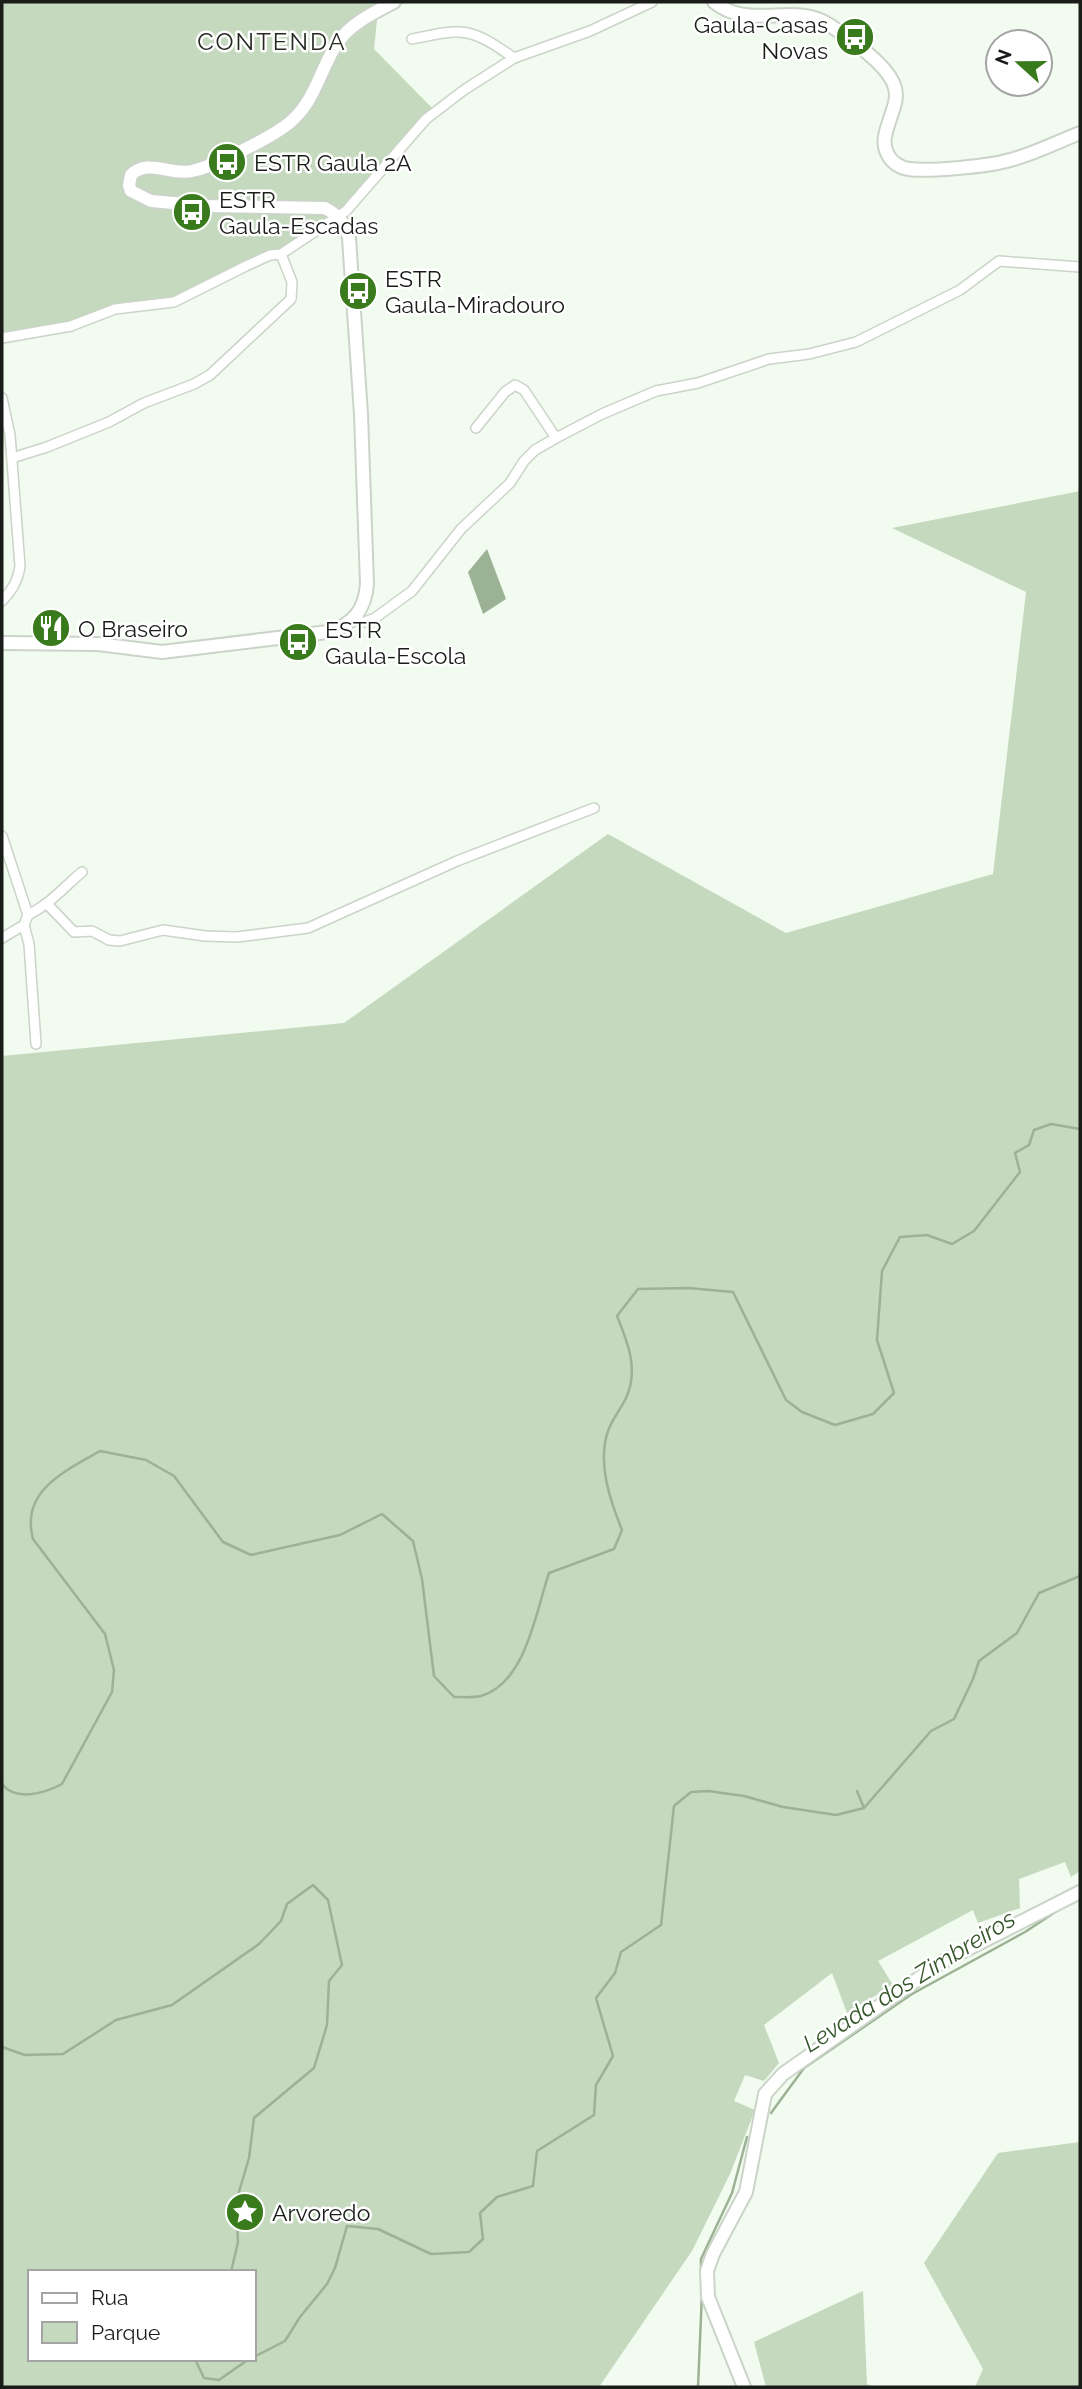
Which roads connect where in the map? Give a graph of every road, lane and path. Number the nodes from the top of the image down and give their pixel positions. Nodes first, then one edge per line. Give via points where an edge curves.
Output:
1 (394, 2) edge
2 (652, 2) edge
3 (714, 2) edge
4 (412, 39) dead end
5 (514, 58) junction
6 (1080, 133) edge
7 (339, 218) junction
8 (281, 254) junction
9 (1080, 267) edge
10 (2, 338) edge
11 (2, 398) edge
12 (476, 428) dead end
13 (556, 438) junction
14 (12, 458) junction
15 (2, 601) edge
16 (352, 621) junction
17 (2, 643) edge
18 (594, 808) dead end
19 (2, 836) edge
20 (82, 872) dead end
21 (48, 905) junction
22 (28, 915) junction
23 (24, 925) junction
24 (2, 938) edge
25 (36, 1044) dead end
26 (1080, 1892) edge
27 (744, 2387) edge

1 - 7 main road via 340,40 310,101 283,127 199,169 180,172 148,167 135,171 129,181 135,195 151,201 315,206
2 - 5 street via 590,31
3 - 6 main road via 744,16 800,15 820,20 867,54 894,85 896,99 885,149 893,163 904,168 1010,160
4 - 5 street via 448,32 476,34
5 - 7 street via 426,119
7 - 8 street
7 - 16 main road via 349,237 365,522 366,596
8 - 10 street via 174,302 115,309 71,326
8 - 14 street via 292,282 291,299 210,375 109,422
9 - 13 street via 999,261 960,290 856,342 781,356 698,383 656,391
11 - 14 street
12 - 13 street via 515,385 524,390
13 - 16 street via 524,461 505,489 461,528 412,591 375,618
14 - 15 street via 20,566 19,577
16 - 17 main road via 328,632 162,652
18 - 21 street via 457,861 308,928 237,937 163,930 120,941 92,931 74,932
19 - 22 street
20 - 21 street
21 - 22 street
22 - 23 street
23 - 24 street
23 - 25 street
26 - 27 main road via 942,1962 783,2074 765,2094 746,2192 707,2270 708,2297

